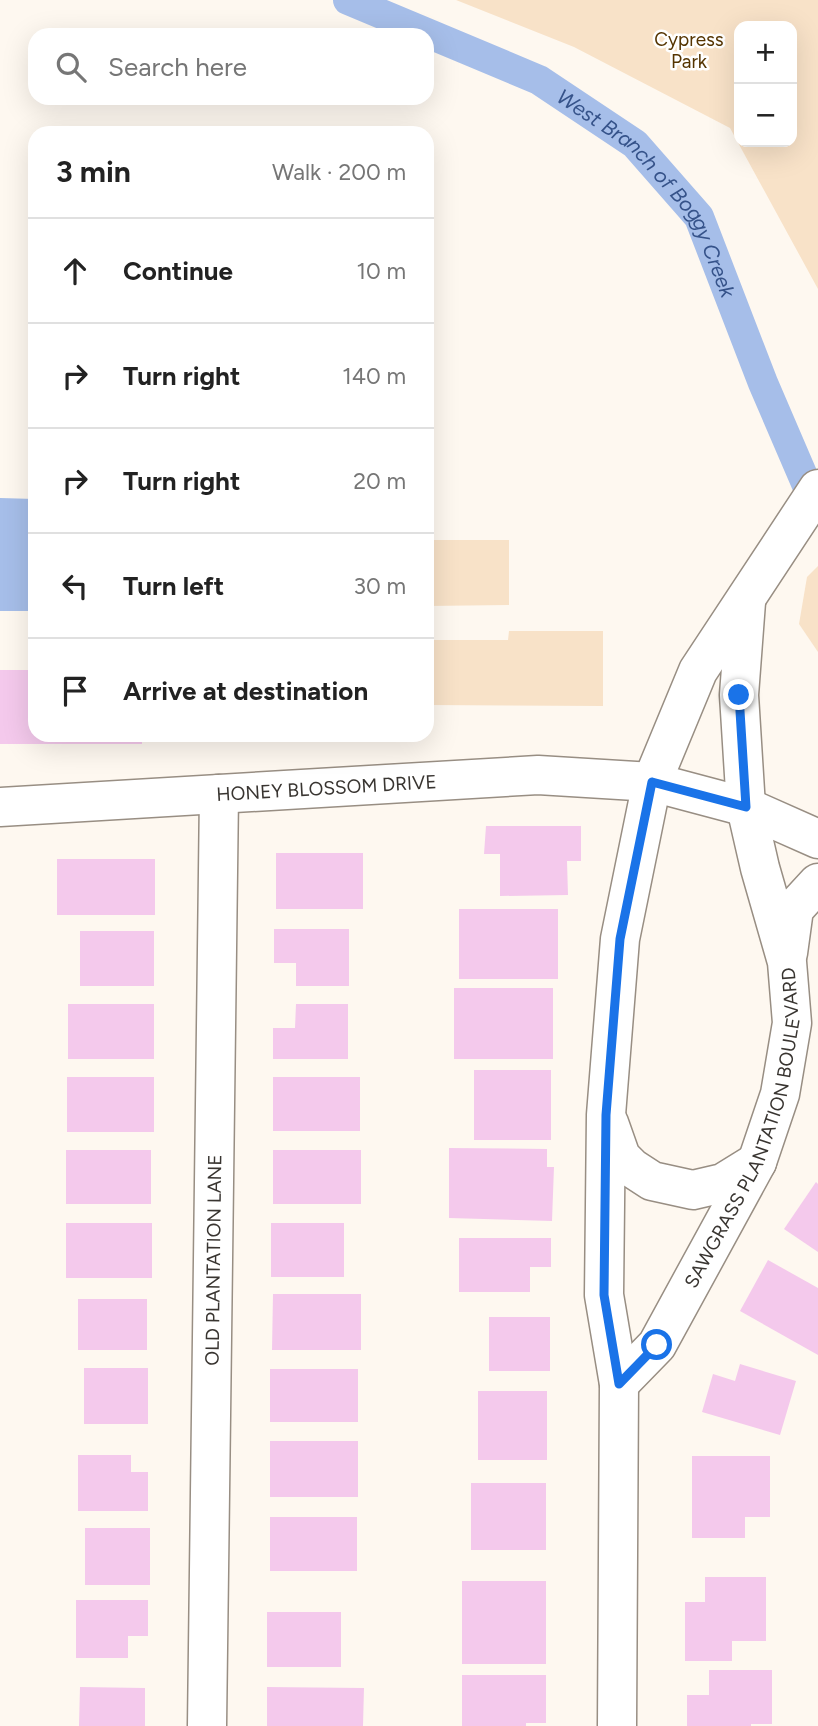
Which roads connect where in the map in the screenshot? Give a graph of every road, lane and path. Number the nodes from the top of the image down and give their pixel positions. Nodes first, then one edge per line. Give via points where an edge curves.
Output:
1 (818, 489) edge
2 (746, 600) junction
3 (652, 782) junction
4 (219, 794) junction
5 (0, 807) edge
6 (746, 807) junction
7 (818, 839) edge
8 (818, 883) edge
9 (787, 962) junction
10 (606, 1115) junction
11 (757, 1162) junction
12 (619, 1384) junction
13 (207, 1726) edge
14 (617, 1726) edge

1 - 2 street, SAWGRASS PLANTATION BOULEVARD
2 - 3 street, SAWGRASS PLANTATION BOULEVARD via 698,671
2 - 6 street, SAWGRASS PLANTATION BOULEVARD via 739,695
3 - 4 street, HONEY BLOSSOM DRIVE via 538,775
3 - 6 street, HONEY BLOSSOM DRIVE
3 - 10 street, SAWGRASS PLANTATION BOULEVARD via 620,939
4 - 5 street, HONEY BLOSSOM DRIVE
4 - 13 street, OLD PLANTATION LANE
6 - 7 street, HONEY BLOSSOM DRIVE
6 - 9 street, SAWGRASS PLANTATION BOULEVARD
8 - 9 street via 794,909
9 - 11 street, SAWGRASS PLANTATION BOULEVARD via 792,1023 780,1094
10 - 11 street via 621,1157 652,1181 693,1190 723,1183
10 - 12 street, SAWGRASS PLANTATION BOULEVARD via 604,1295
11 - 12 street, SAWGRASS PLANTATION BOULEVARD via 657,1345
12 - 14 street, SAWGRASS PLANTATION BOULEVARD

